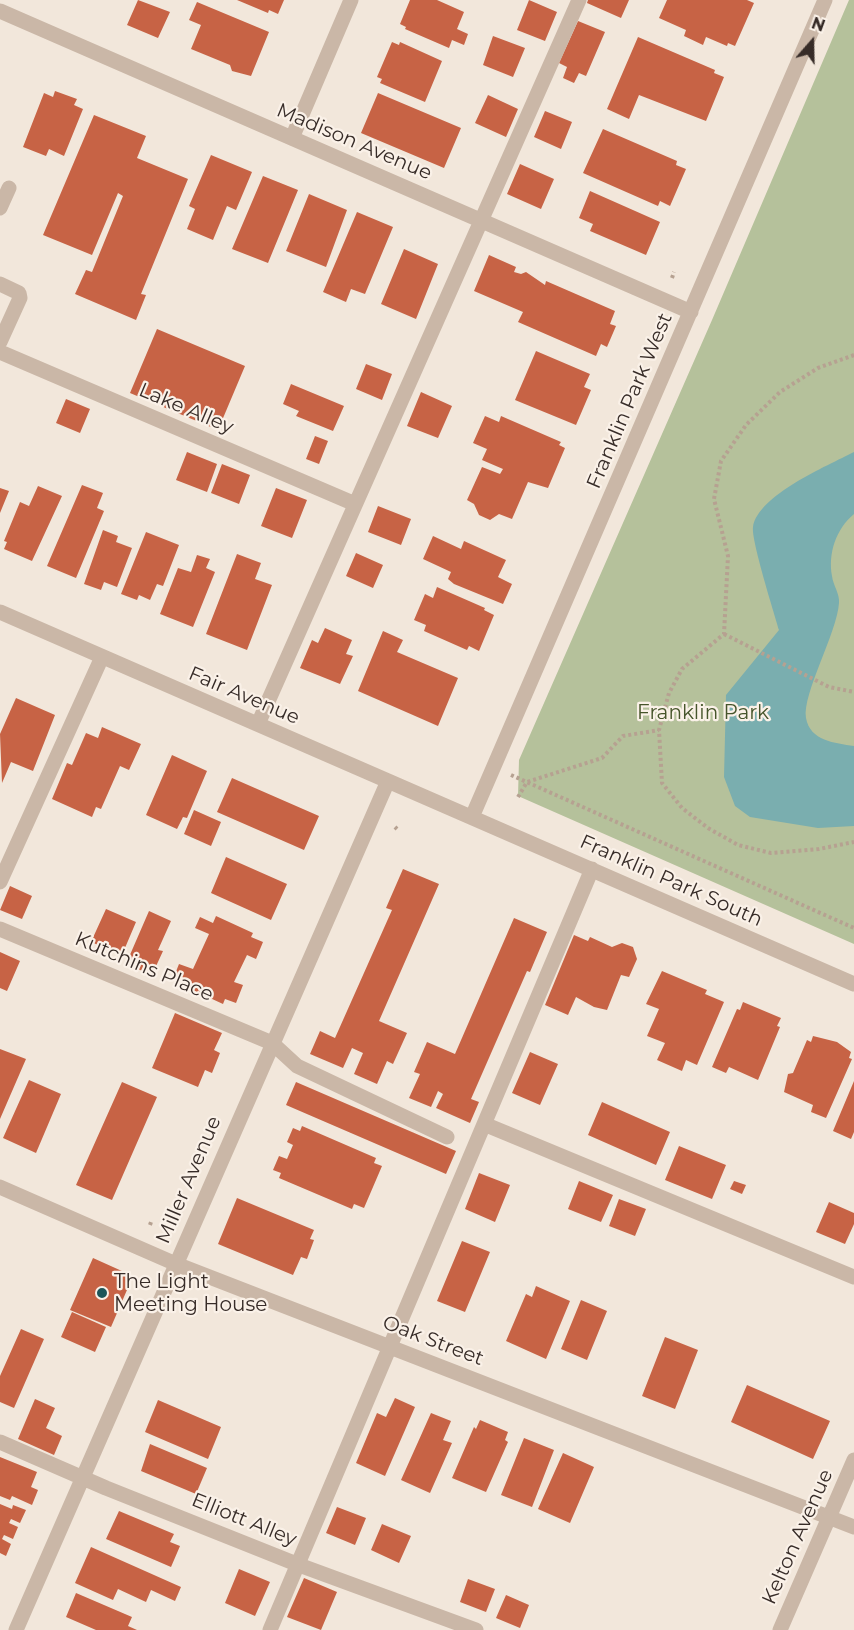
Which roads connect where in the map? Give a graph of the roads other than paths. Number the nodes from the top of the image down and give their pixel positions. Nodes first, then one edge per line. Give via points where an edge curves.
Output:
1 (351, 0) edge
2 (579, 0) edge
3 (825, 0) edge
4 (0, 11) edge
5 (292, 138) junction
6 (9, 188) dead end
7 (0, 208) edge
8 (482, 221) junction
9 (0, 284) edge
10 (691, 312) junction
11 (0, 342) edge
12 (0, 352) edge
13 (356, 504) junction
14 (0, 612) edge
15 (102, 657) junction
16 (258, 724) junction
17 (388, 781) junction
18 (472, 817) junction
19 (592, 869) junction
20 (0, 882) edge
21 (0, 929) edge
22 (854, 984) edge
23 (272, 1043) junction
24 (484, 1124) junction
25 (447, 1137) dead end
26 (0, 1187) edge
27 (176, 1264) junction
28 (854, 1277) edge
29 (391, 1347) junction
30 (0, 1443) edge
31 (854, 1460) edge
32 (82, 1478) junction
33 (829, 1517) junction
34 (854, 1527) edge
35 (299, 1565) junction
36 (16, 1630) edge
37 (270, 1630) edge
38 (476, 1630) edge
39 (780, 1630) edge

1 - 5 street
2 - 8 street
3 - 10 street, Franklin Park West
4 - 5 street, Madison Avenue
5 - 8 street, Madison Avenue
6 - 7 street
8 - 10 street, Madison Avenue
8 - 13 street
9 - 11 street via 19,293 20,298
10 - 18 street, Franklin Park West
12 - 13 street, Lake Alley
13 - 16 street
14 - 15 street, Fair Avenue
15 - 16 street, Fair Avenue
15 - 20 street
16 - 17 street, Fair Avenue
17 - 18 street, Fair Avenue
17 - 23 street, Miller Avenue
18 - 19 street, Franklin Park South
19 - 22 street, Franklin Park South
19 - 24 street
21 - 23 street, Kutchins Place
23 - 25 street, Kutchins Place via 297,1066
23 - 27 street, Miller Avenue
24 - 28 street
24 - 29 street
26 - 27 street, Oak Street
27 - 29 street, Oak Street
27 - 32 street, Miller Avenue
29 - 33 street, Oak Street
29 - 35 street
30 - 32 street, Elliott Alley
31 - 33 street, Kelton Avenue
32 - 35 street, Elliott Alley
32 - 36 street, Miller Avenue
33 - 34 street, Oak Street
33 - 39 street, Kelton Avenue
35 - 37 street
35 - 38 street, Elliott Alley

